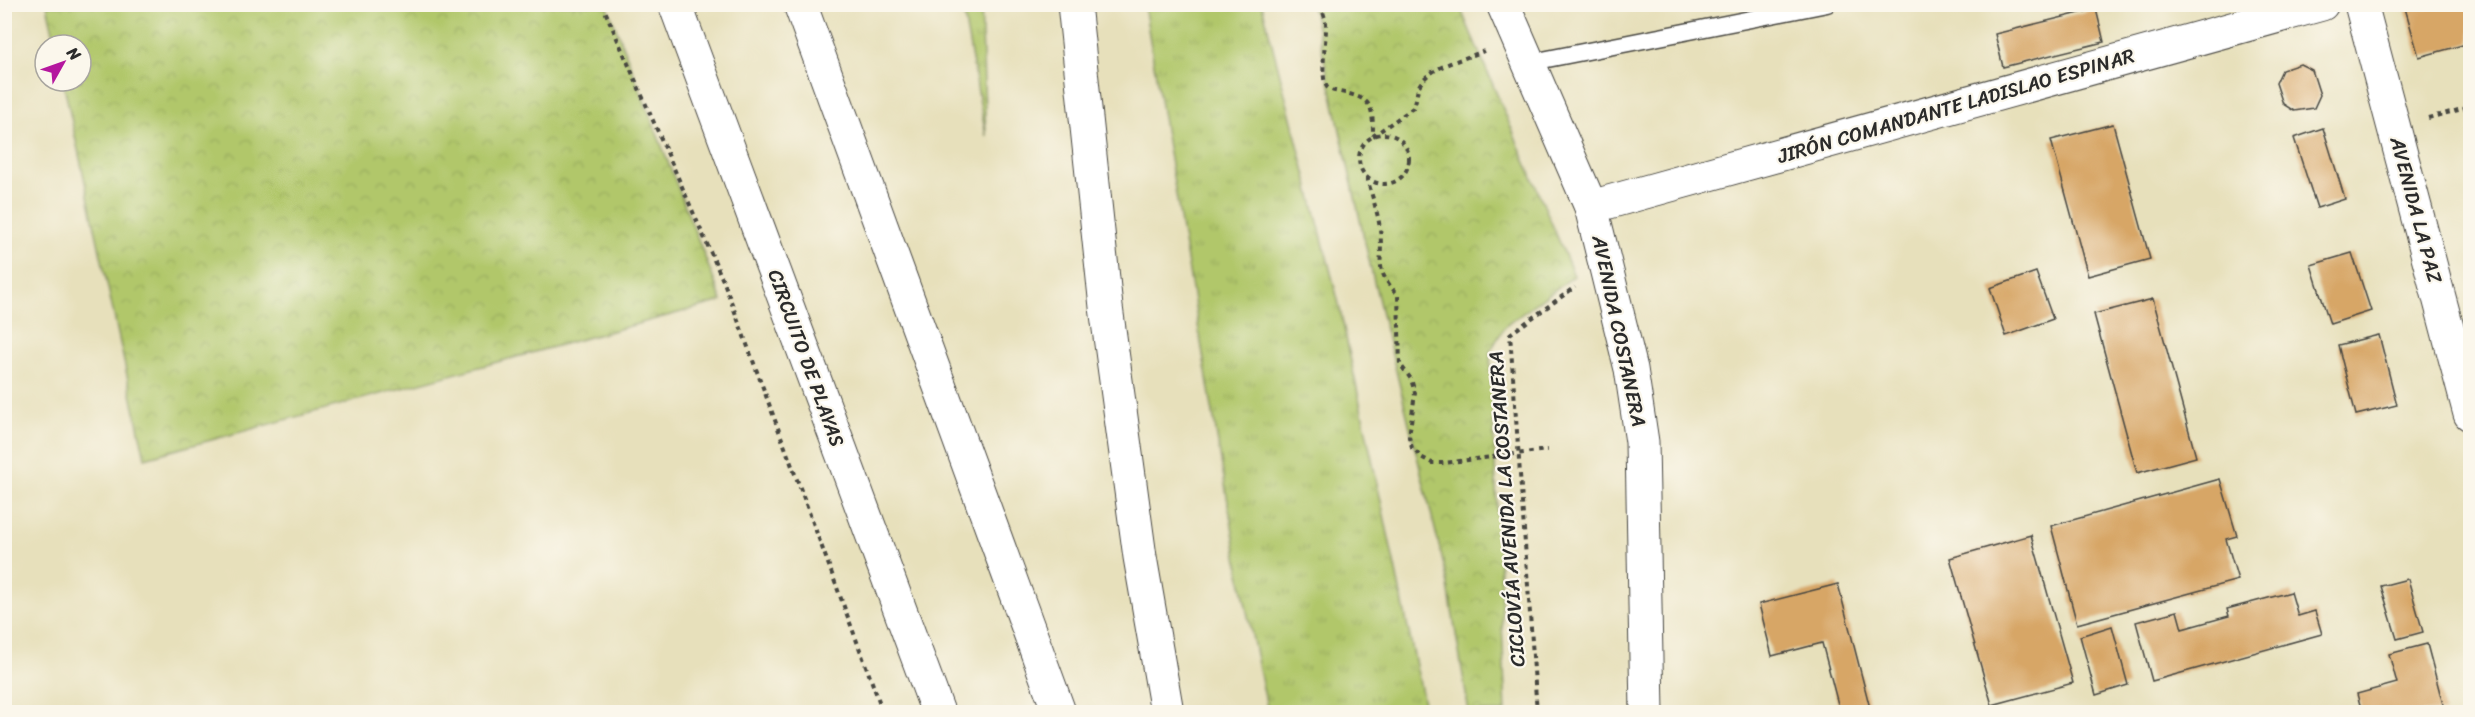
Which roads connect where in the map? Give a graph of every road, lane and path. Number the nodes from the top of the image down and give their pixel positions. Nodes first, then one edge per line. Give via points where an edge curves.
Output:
1 (602, 4) edge
2 (675, 4) edge
3 (800, 4) edge
4 (1074, 4) edge
5 (1321, 4) edge
6 (1503, 4) edge
7 (1827, 4) edge
8 (2322, 4) edge
9 (2361, 4) edge
10 (1774, 10) edge
11 (1521, 51) junction
12 (2470, 107) edge
13 (2394, 127) junction
14 (1373, 136) junction
15 (1368, 177) junction
16 (1591, 207) junction
17 (1576, 286) dead end
18 (2470, 414) edge
19 (1547, 450) dead end
20 (1518, 453) junction
21 (883, 712) edge
22 (938, 712) edge
23 (1059, 712) edge
24 (1167, 712) edge
25 (1537, 712) edge
26 (1647, 712) edge

1 - 21 path via 725,285
2 - 22 main road, CIRCUITO DE PLAYAS
3 - 23 main road
4 - 24 main road via 1106,308 1140,557
5 - 14 path via 1326,23 1326,86 1368,101 1373,113
6 - 11 main road, AVENIDA COSTANERA
7 - 10 lane
8 - 16 main road, JIRÓN COMANDANTE LADISLAO ESPINAR
9 - 13 main road, AVENIDA LA PAZ
10 - 11 lane
11 - 14 path via 1429,73 1419,87 1413,108
11 - 16 main road, AVENIDA COSTANERA
12 - 13 path
13 - 18 main road, AVENIDA LA PAZ
14 - 15 path via 1359,156 1362,171
14 - 15 path via 1396,137 1408,158 1404,173 1391,182
15 - 20 path via 1380,228 1381,271 1398,295 1400,364 1411,378 1415,393 1409,437 1412,448 1432,463
16 - 26 main road, AVENIDA COSTANERA via 1631,369 1642,442
17 - 20 path, CICLOVÍA AVENIDA LA COSTANERA via 1510,334
19 - 20 path
20 - 25 path, CICLOVÍA AVENIDA LA COSTANERA

